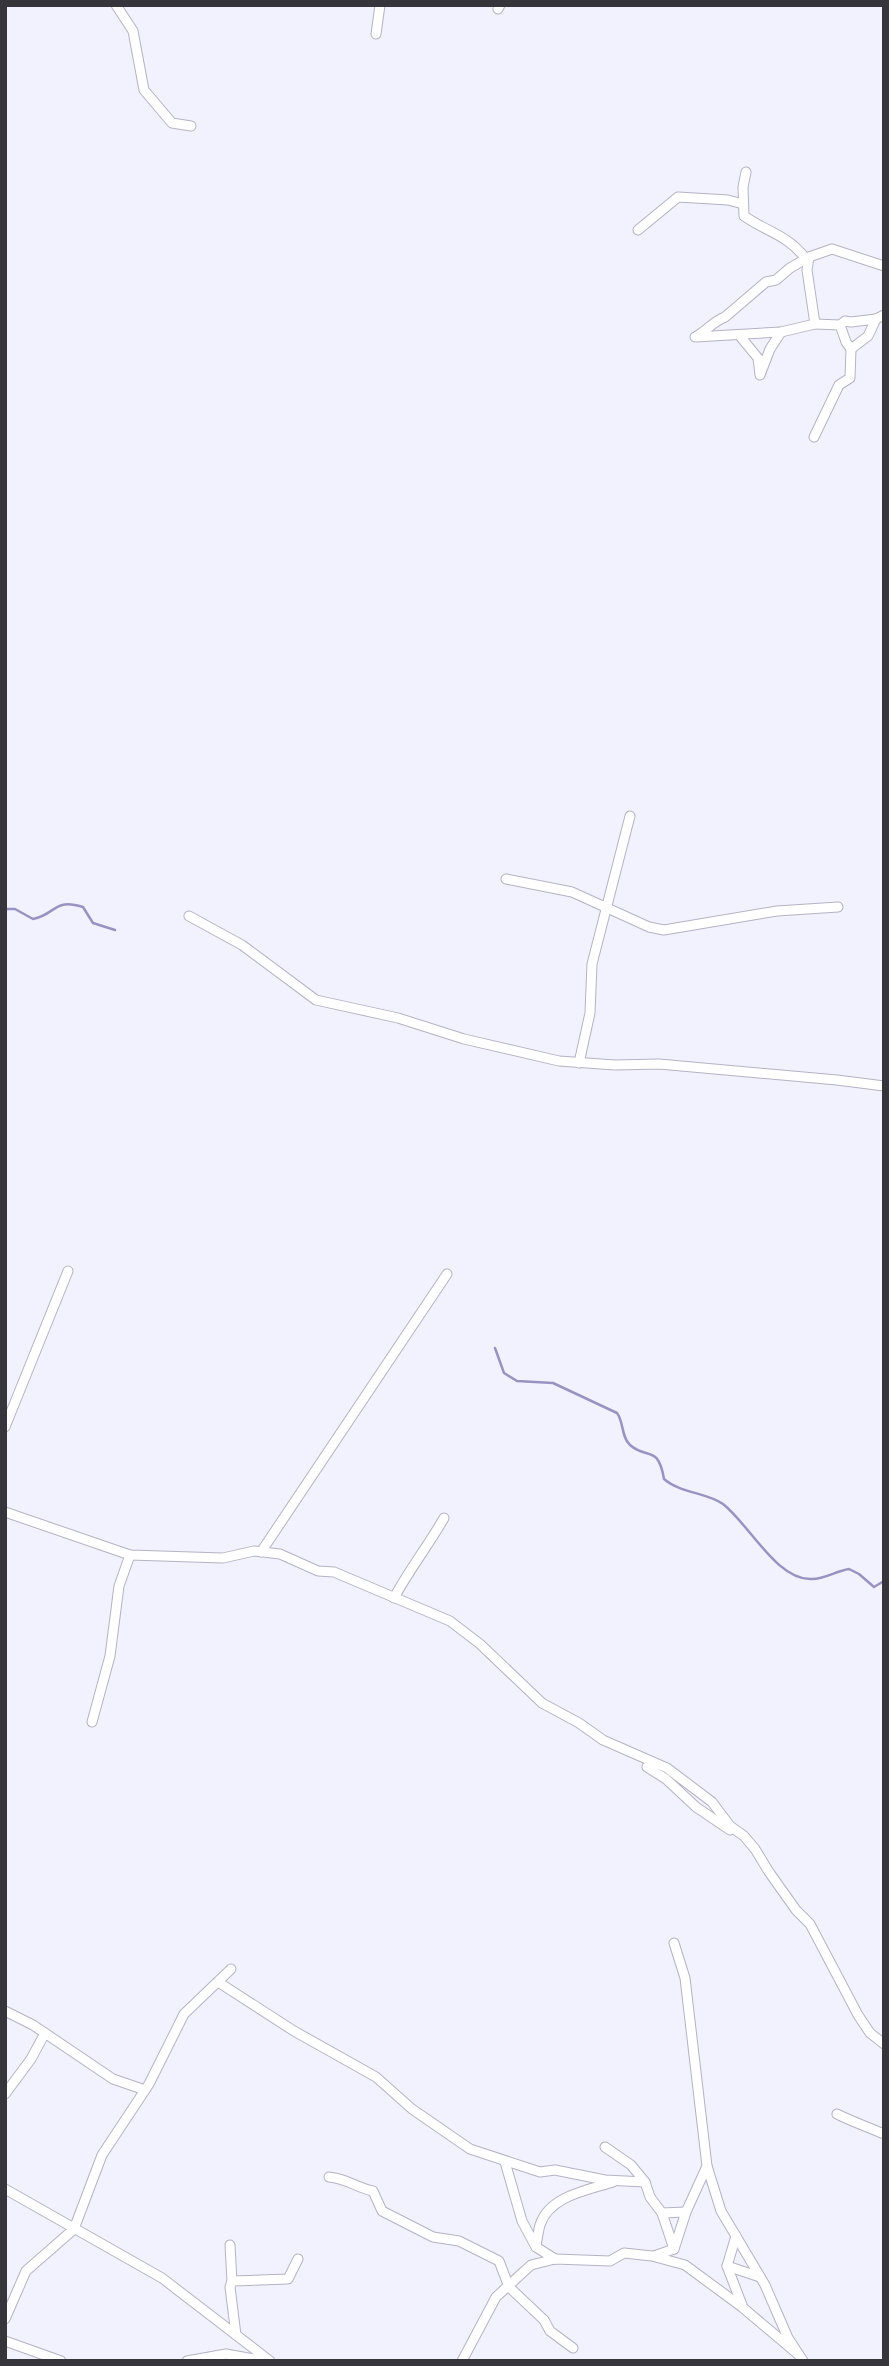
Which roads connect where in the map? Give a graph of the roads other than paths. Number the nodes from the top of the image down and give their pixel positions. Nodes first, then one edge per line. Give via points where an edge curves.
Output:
1 (116, 5) edge
2 (380, 5) edge
3 (376, 34) dead end
4 (191, 126) dead end
5 (746, 172) dead end
6 (743, 204) junction
7 (638, 230) dead end
8 (807, 258) junction
9 (884, 266) edge
10 (880, 317) edge
11 (815, 324) junction
12 (840, 325) junction
13 (781, 332) junction
14 (739, 334) junction
15 (852, 349) junction
16 (814, 437) dead end
17 (630, 816) dead end
18 (506, 879) dead end
19 (838, 906) dead end
20 (605, 907) junction
21 (189, 916) dead end
22 (579, 1063) junction
23 (884, 1086) edge
24 (68, 1271) dead end
25 (447, 1274) dead end
26 (5, 1427) edge
27 (5, 1512) edge
28 (444, 1518) dead end
29 (261, 1552) junction
30 (130, 1555) junction
31 (394, 1598) junction
32 (92, 1722) dead end
33 (674, 1943) dead end
34 (231, 1969) dead end
35 (218, 1982) junction
36 (5, 2011) edge
37 (45, 2033) junction
38 (884, 2044) edge
39 (145, 2091) junction
40 (5, 2094) edge
41 (837, 2114) dead end
42 (884, 2134) edge
43 (605, 2147) dead end
44 (505, 2162) junction
45 (708, 2166) junction
46 (329, 2177) dead end
47 (620, 2180) junction
48 (645, 2182) junction
49 (5, 2189) edge
50 (686, 2212) junction
51 (662, 2213) junction
52 (74, 2229) junction
53 (736, 2236) junction
54 (230, 2245) dead end
55 (536, 2247) junction
56 (674, 2249) junction
57 (652, 2256) junction
58 (298, 2259) dead end
59 (555, 2259) junction
60 (727, 2266) junction
61 (760, 2277) junction
62 (232, 2281) junction
63 (509, 2285) junction
64 (742, 2307) junction
65 (5, 2319) edge
66 (236, 2334) junction
67 (5, 2340) edge
68 (573, 2347) dead end
69 (801, 2358) edge
70 (61, 2361) edge
71 (187, 2361) edge
72 (268, 2361) edge
73 (462, 2361) edge

1 - 4 street via 133,31 144,90 173,123
2 - 3 street
5 - 6 street
6 - 7 street via 678,197
6 - 8 street via 744,216 783,235
8 - 9 street via 832,249
8 - 11 street
8 - 14 street via 776,281 766,282 695,337
10 - 12 street
10 - 15 street
11 - 12 street
11 - 13 street
12 - 15 street
13 - 14 street
13 - 14 street via 760,375 758,358
15 - 16 street via 850,378 839,385
17 - 20 street
18 - 20 street via 572,892
19 - 20 street via 663,930
20 - 22 street
21 - 22 street via 242,945 316,1000
22 - 23 street via 659,1064
24 - 26 street
25 - 29 street
27 - 30 street
28 - 31 street
29 - 30 street via 223,1558
29 - 31 street via 334,1572
30 - 32 street via 119,1586 110,1656
31 - 38 street via 450,1621 542,1703 603,1740 667,1768 712,1802 749,1842 810,1924 870,2033
33 - 45 street via 685,1978
34 - 35 street
35 - 39 street via 184,2014
35 - 44 street via 376,2077 412,2109 470,2149
36 - 37 street
37 - 39 street via 105,2075
37 - 40 street
39 - 52 street via 103,2155
41 - 42 street
43 - 48 street via 631,2165
44 - 47 street via 540,2172 555,2169
44 - 55 street via 522,2221
45 - 50 street
45 - 53 street via 722,2211
46 - 63 street via 373,2191 382,2211 433,2237 459,2241 499,2261
47 - 48 street
47 - 55 street via 558,2203 540,2224
48 - 51 street
49 - 52 street
50 - 51 street
50 - 56 street
51 - 56 street
52 - 65 street via 26,2271
52 - 66 street via 162,2278
53 - 60 street
53 - 61 street
54 - 62 street
55 - 59 street
56 - 57 street
57 - 59 street via 624,2253 610,2261
57 - 64 street via 685,2265
58 - 62 street via 288,2279
59 - 63 street via 531,2265
60 - 61 street
60 - 64 street
61 - 69 street
62 - 66 street
63 - 68 street via 550,2332
63 - 73 street via 496,2297
64 - 69 street
66 - 72 street
67 - 70 street
71 - 72 street via 226,2354

